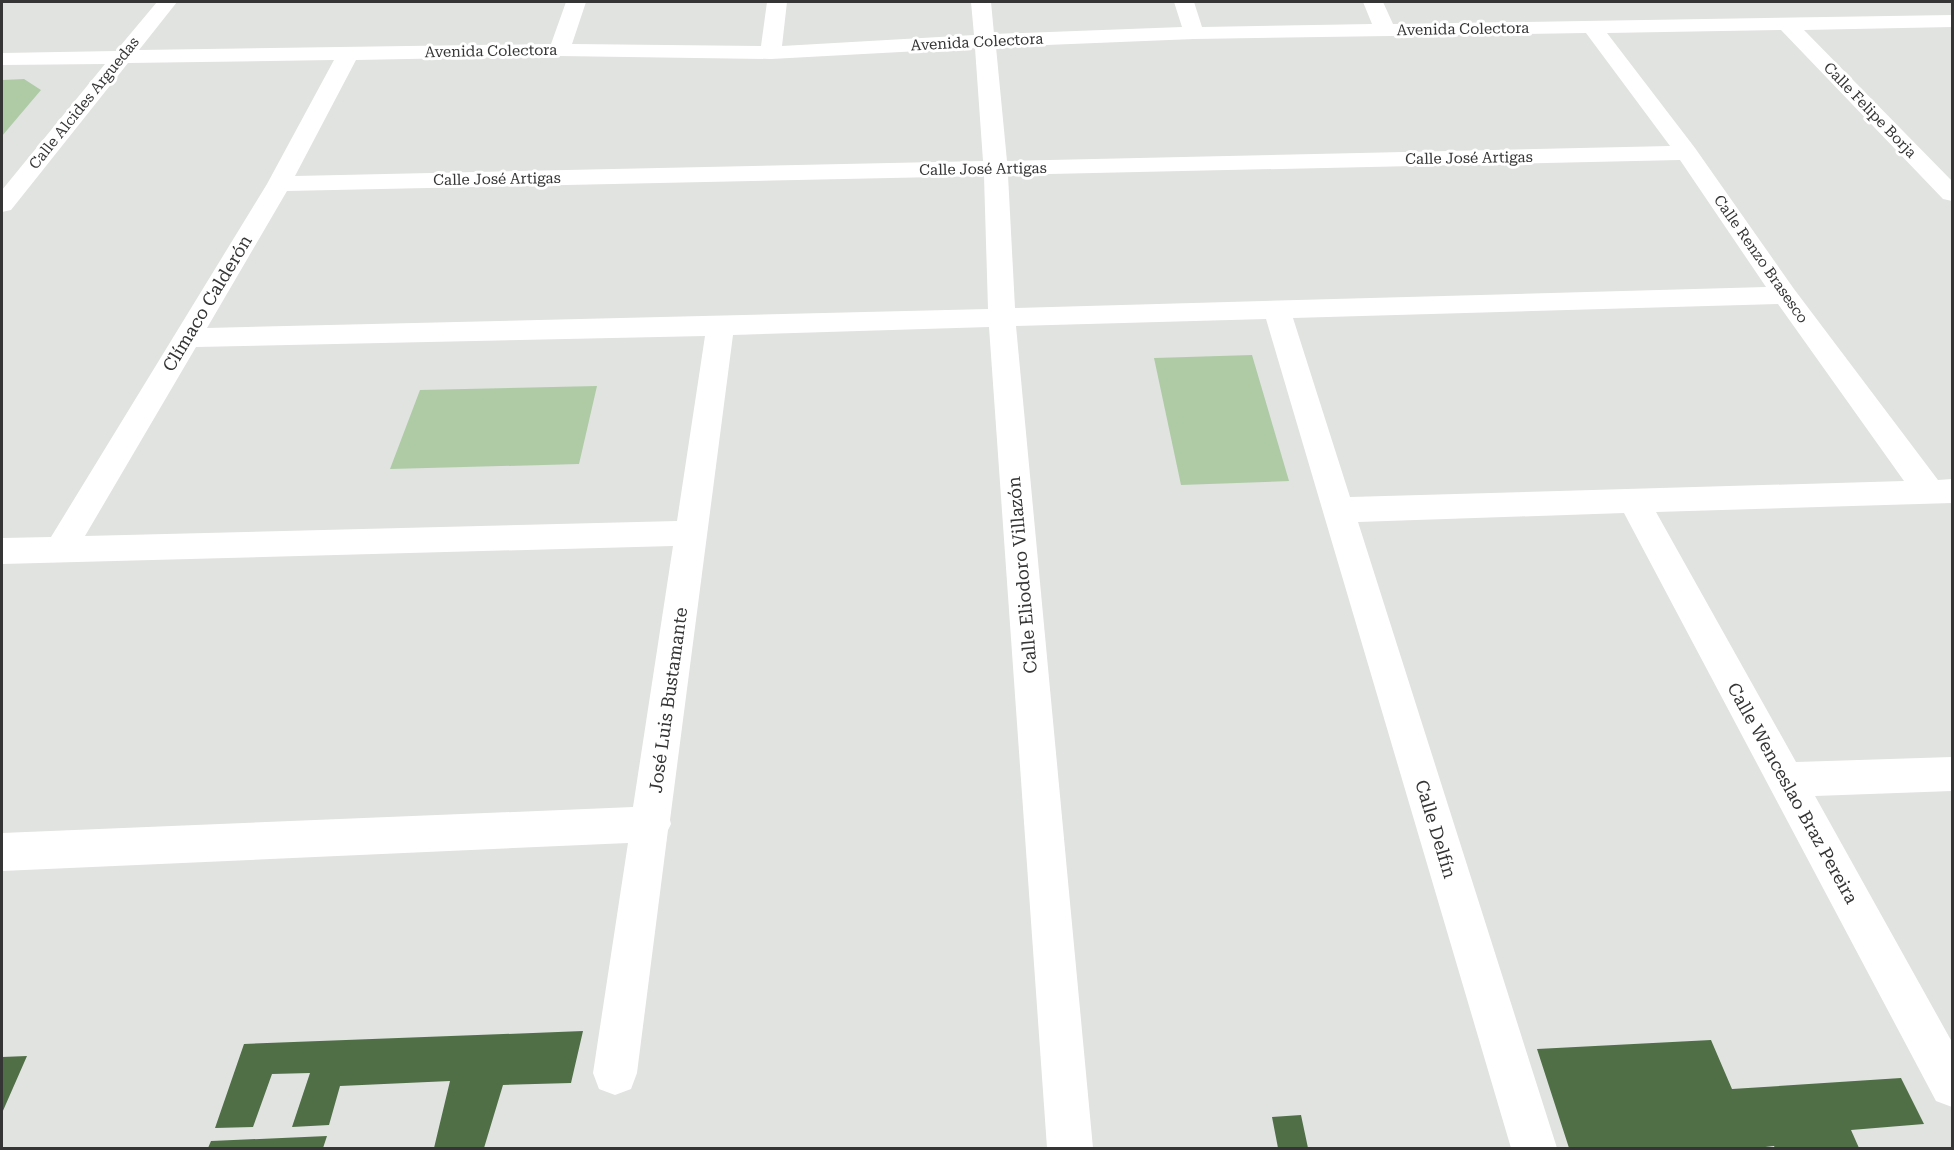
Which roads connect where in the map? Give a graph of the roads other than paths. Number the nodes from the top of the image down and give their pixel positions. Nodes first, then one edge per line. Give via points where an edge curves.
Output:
1 (166, 2) edge
2 (576, 2) edge
3 (777, 2) edge
4 (981, 2) edge
5 (1184, 2) edge
6 (1372, 2) edge
7 (1953, 21) edge
8 (1788, 25) junction
9 (1592, 27) junction
10 (1386, 31) junction
11 (1194, 33) junction
12 (984, 41) junction
13 (559, 50) junction
14 (771, 53) junction
15 (348, 54) junction
16 (120, 57) junction
17 (2, 59) edge
18 (1687, 153) junction
19 (996, 169) junction
20 (279, 184) junction
21 (1953, 194) edge
22 (2, 205) edge
23 (1785, 295) junction
24 (1277, 310) junction
25 (1002, 317) junction
26 (720, 326) junction
27 (185, 338) junction
28 (1941, 491) edge
29 (1634, 500) junction
30 (1338, 510) junction
31 (691, 533) junction
32 (61, 549) junction
33 (2, 551) edge
34 (1953, 774) edge
35 (1785, 780) junction
36 (652, 824) junction
37 (2, 852) edge
38 (615, 1073) dead end
39 (1953, 1085) edge
40 (1070, 1149) edge
41 (1534, 1149) edge

1 - 16 street, Calle Alcides Arguedas
2 - 13 street
3 - 14 street
4 - 12 street, Calle Eliodoro Villazón
5 - 11 street
6 - 10 street
7 - 8 street, Avenida Colectora
8 - 9 street, Avenida Colectora
8 - 21 street, Calle Felipe Borja
9 - 10 street, Avenida Colectora
9 - 18 street, Calle Renzo Brasesco
10 - 11 street, Avenida Colectora
11 - 12 street, Avenida Colectora
12 - 14 street, Avenida Colectora
12 - 19 street, Calle Eliodoro Villazón
13 - 14 street, Avenida Colectora
13 - 15 street, Avenida Colectora
15 - 16 street, Avenida Colectora
15 - 20 street, Clímaco Calderón
16 - 17 street, Avenida Colectora
16 - 22 street, Calle Alcides Arguedas
18 - 19 street, Calle José Artigas
18 - 23 street, Calle Renzo Brasesco
19 - 20 street, Calle José Artigas
19 - 25 street, Calle Eliodoro Villazón
20 - 27 street, Clímaco Calderón
23 - 24 street
23 - 28 street, Calle Renzo Brasesco
24 - 25 street
24 - 30 street, Calle Delfín
25 - 26 street
25 - 40 street, Calle Eliodoro Villazón
26 - 27 street
26 - 31 street, José Luis Bustamante
27 - 32 street, Clímaco Calderón
28 - 29 street
29 - 30 street
29 - 35 street, Calle Wenceslao Braz Pereira
30 - 41 street, Calle Delfín
31 - 32 street
31 - 36 street, José Luis Bustamante
32 - 33 street
34 - 35 street
35 - 39 street, Calle Wenceslao Braz Pereira
36 - 37 street
36 - 38 street, José Luis Bustamante

